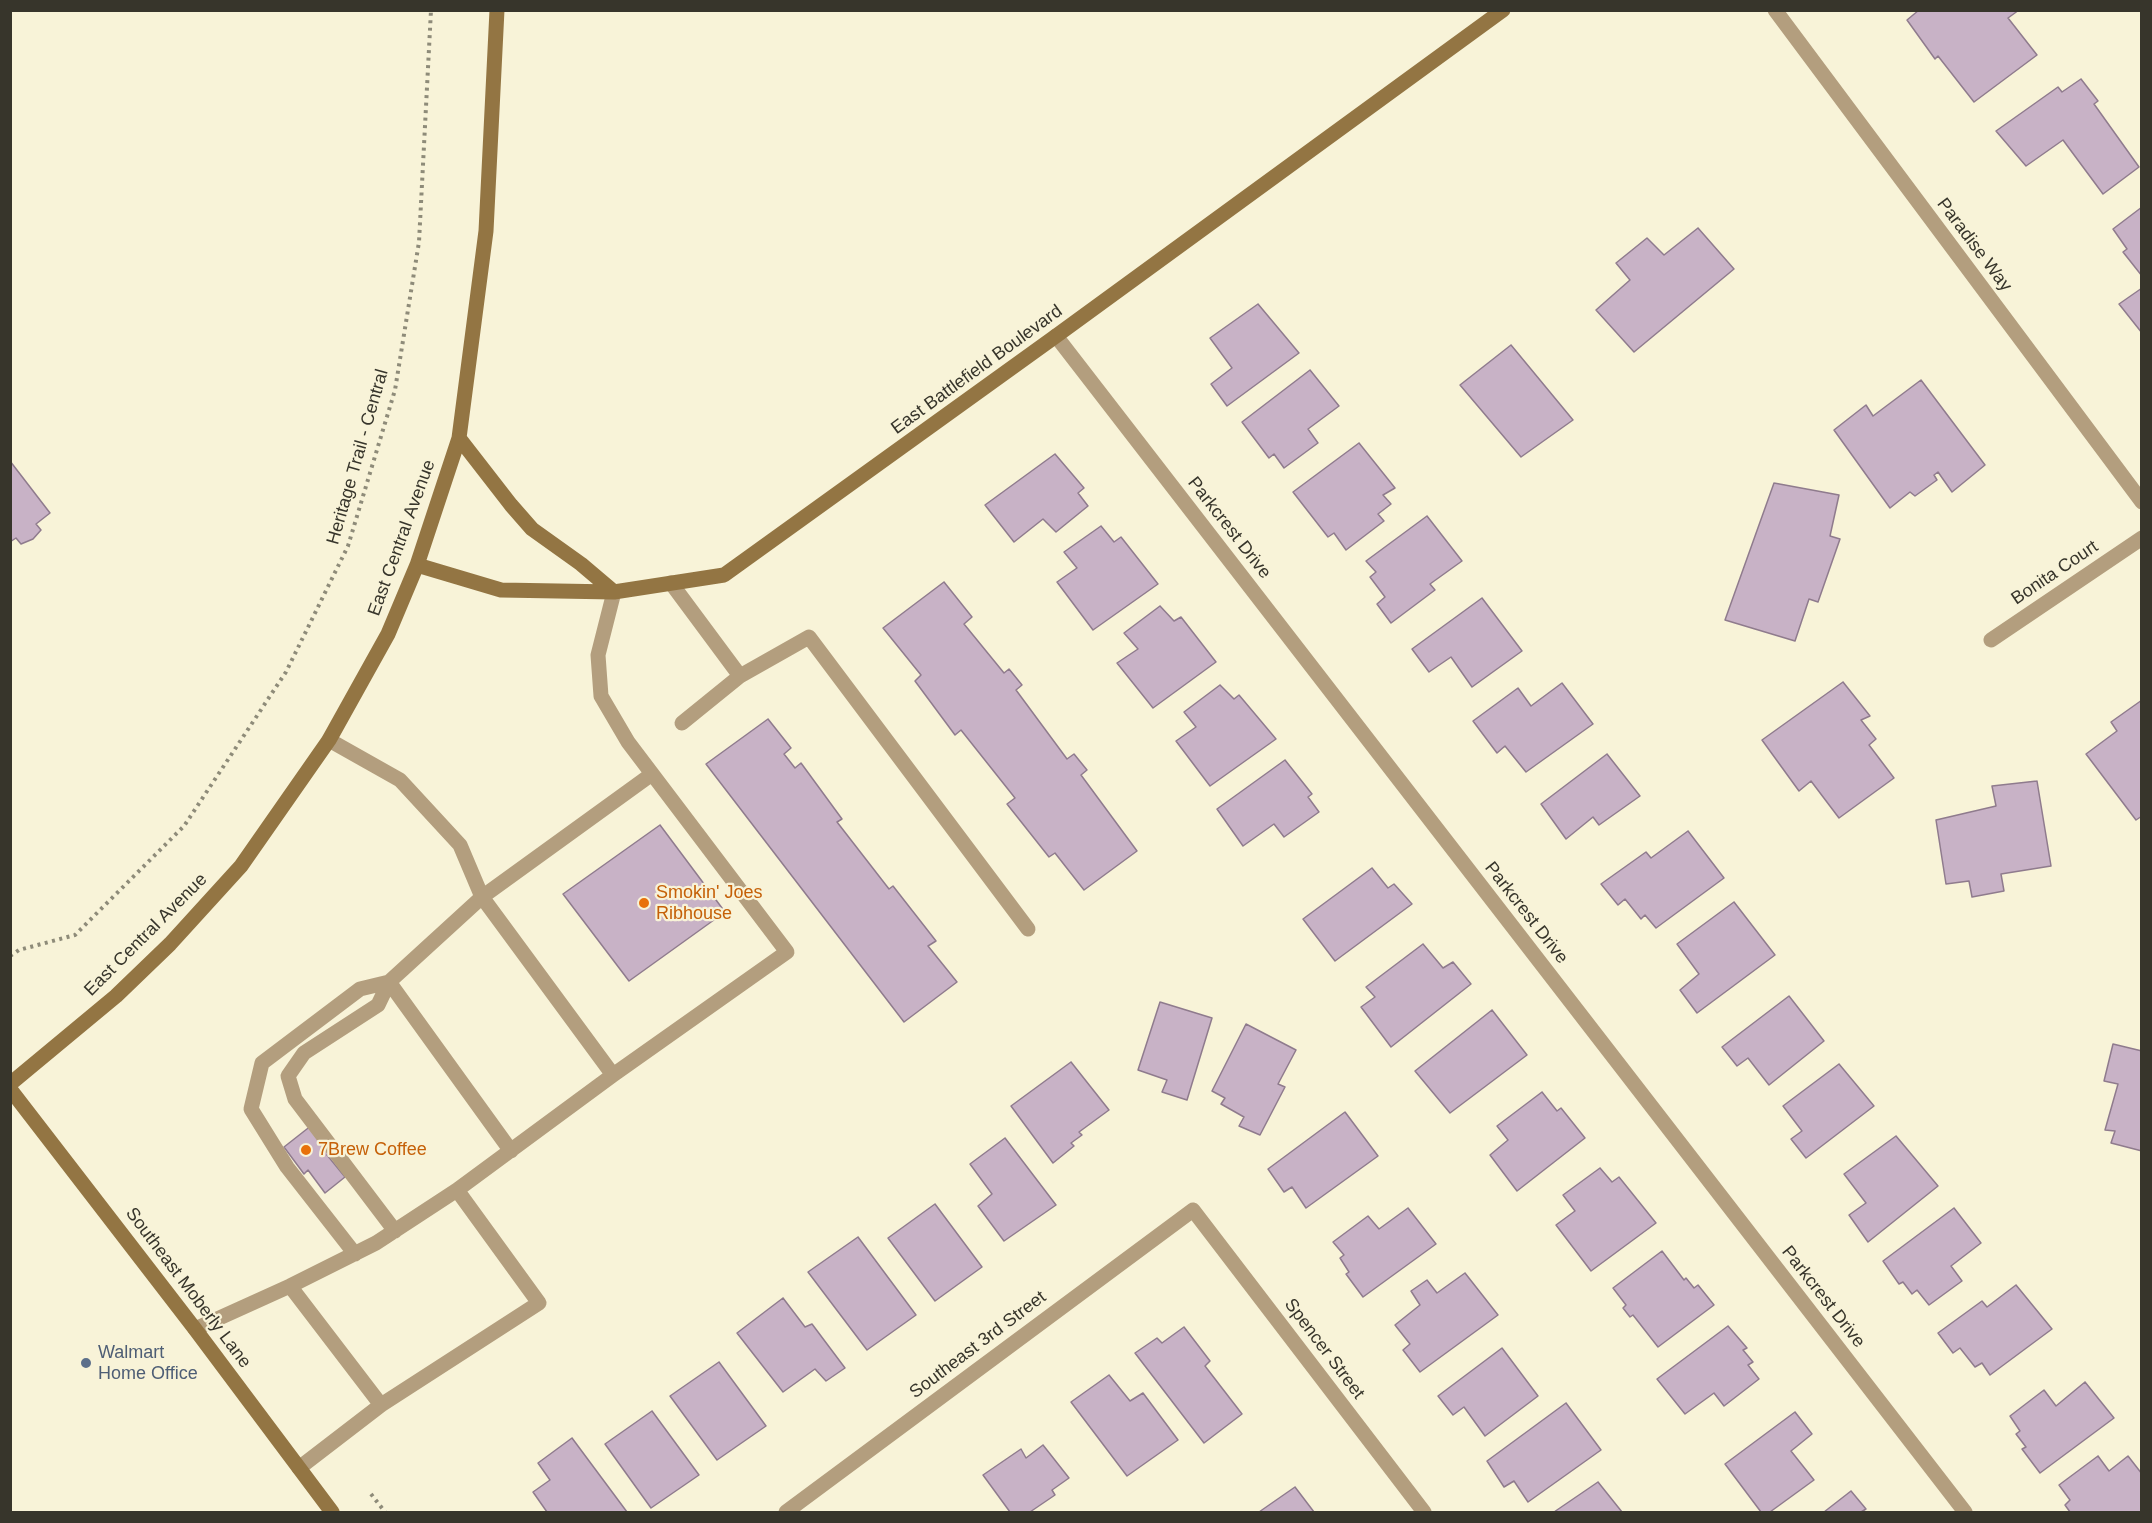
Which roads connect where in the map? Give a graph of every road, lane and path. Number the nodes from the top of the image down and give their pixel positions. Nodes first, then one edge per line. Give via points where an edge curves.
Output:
1 (431, 10) edge
2 (497, 10) edge
3 (1503, 10) edge
4 (1775, 10) edge
5 (1056, 336) junction
6 (459, 438) junction
7 (2142, 502) edge
8 (2142, 538) edge
9 (417, 565) junction
10 (671, 584) junction
11 (614, 592) junction
12 (1991, 640) dead end
13 (740, 676) junction
14 (682, 723) dead end
15 (329, 740) junction
16 (652, 774) junction
17 (482, 897) junction
18 (1028, 929) dead end
19 (10, 956) edge
20 (389, 982) junction
21 (613, 1075) junction
22 (10, 1084) edge
23 (10, 1089) edge
24 (511, 1151) junction
25 (458, 1190) junction
26 (1193, 1210) joint
27 (395, 1231) junction
28 (355, 1254) junction
29 (290, 1286) junction
30 (195, 1329) junction
31 (381, 1404) junction
32 (299, 1468) junction
33 (371, 1494) dead end
34 (332, 1512) edge
35 (385, 1512) edge
36 (786, 1512) edge
37 (1424, 1512) edge
38 (1965, 1512) edge

1 - 19 path, Heritage Trail - Central via 419,242 394,390 348,546 286,672 184,826 75,934
2 - 6 street, East Central Avenue via 486,231
3 - 5 street, East Battlefield Boulevard
4 - 7 street, Paradise Way
5 - 10 street, East Battlefield Boulevard via 724,575
5 - 38 street, Parkcrest Drive
6 - 9 street, East Central Avenue
6 - 11 street via 532,529
8 - 12 street, Bonita Court
9 - 11 street, East Battlefield Boulevard via 501,590
9 - 15 street, East Central Avenue via 388,634
10 - 11 street, East Battlefield Boulevard
10 - 13 street
11 - 16 street via 598,655 601,696
13 - 14 street
13 - 18 street via 809,637
15 - 17 street via 400,780 460,845
15 - 22 street, East Central Avenue via 241,866 204,907 116,996
16 - 17 street
16 - 21 street via 787,952
17 - 20 street
17 - 21 street
20 - 24 street
20 - 27 street via 378,1005 304,1053 288,1076 295,1099
20 - 28 street via 360,989 262,1063 251,1109 287,1167
21 - 24 street
23 - 30 street, Southeast Moberly Lane
24 - 25 street
25 - 27 street
25 - 31 street via 539,1303
26 - 36 street, Southeast 3rd Street
26 - 37 street, Spencer Street
27 - 28 street
28 - 29 street
29 - 30 street
29 - 31 street
30 - 32 street, Southeast Moberly Lane
31 - 32 street
32 - 34 street, Southeast Moberly Lane
33 - 35 path

